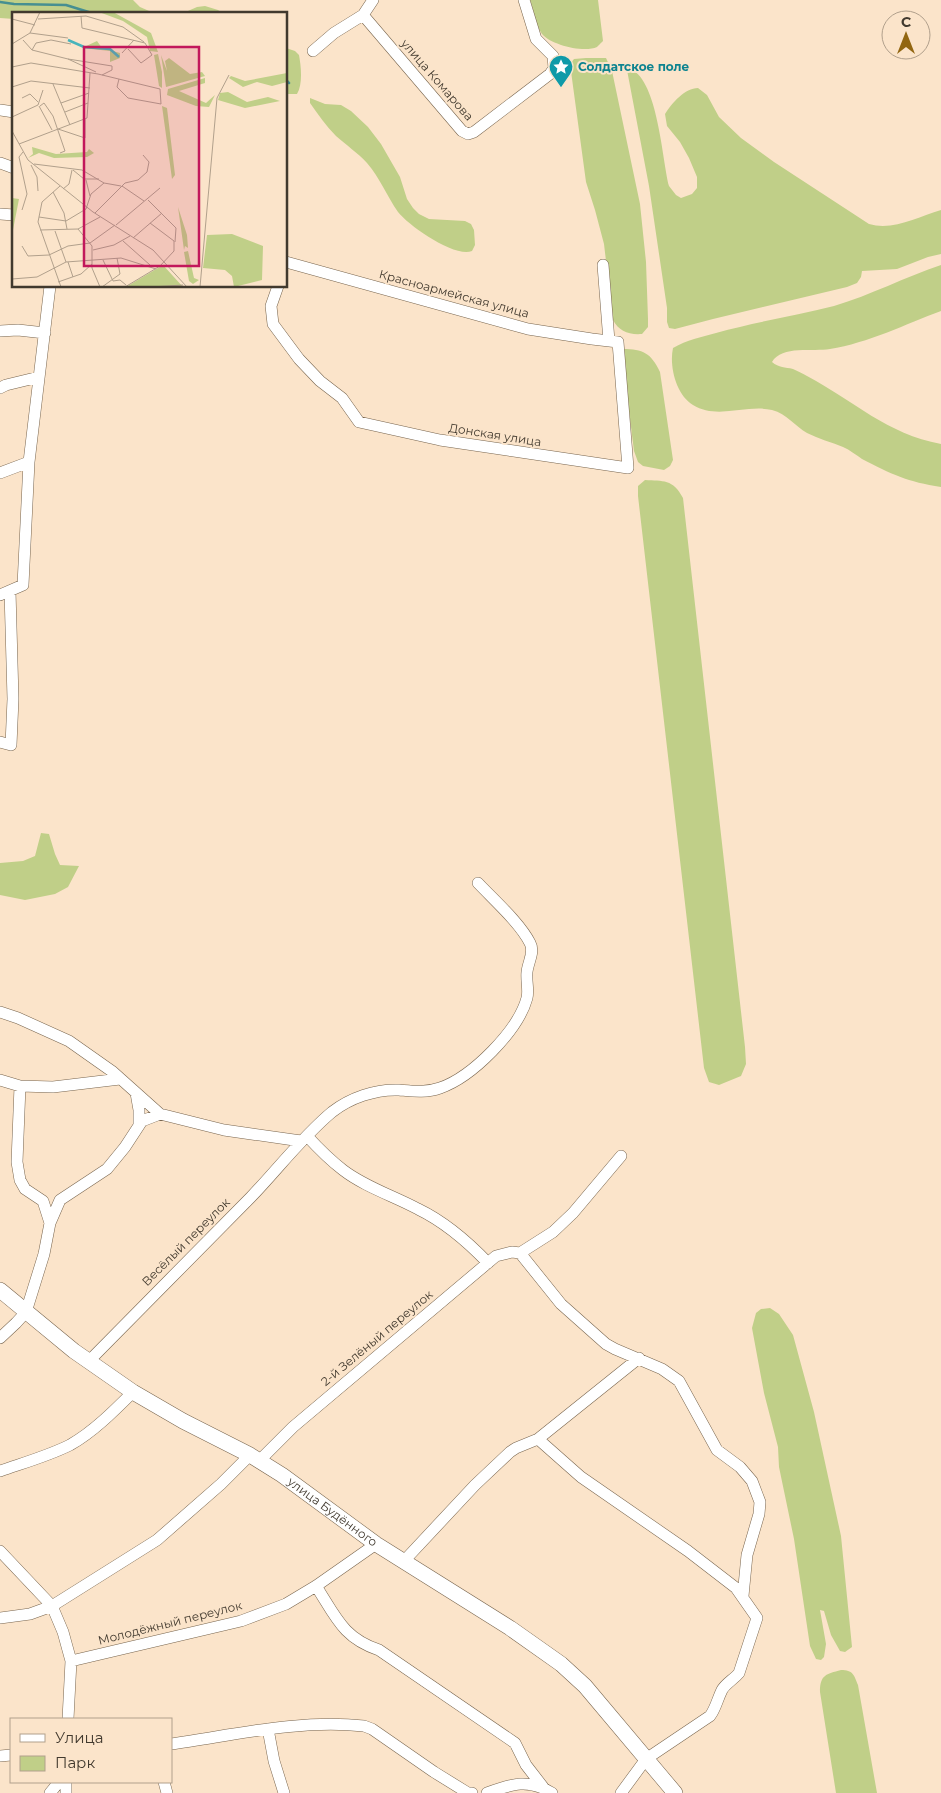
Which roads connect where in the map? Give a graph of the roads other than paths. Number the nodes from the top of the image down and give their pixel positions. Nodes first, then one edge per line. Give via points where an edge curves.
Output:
1 (373, 0) edge
2 (524, 0) edge
3 (363, 15) junction
4 (313, 51) dead end
5 (0, 163) edge
6 (12, 167) edge
7 (288, 263) edge
8 (603, 265) dead end
9 (50, 288) edge
10 (277, 288) edge
11 (0, 331) edge
12 (44, 333) junction
13 (614, 341) junction
14 (39, 377) junction
15 (0, 388) edge
16 (29, 462) junction
17 (0, 473) edge
18 (5, 593) edge
19 (5, 743) edge
20 (478, 883) dead end
21 (0, 1012) edge
22 (120, 1078) junction
23 (0, 1080) edge
24 (20, 1086) junction
25 (136, 1093) junction
26 (160, 1114) junction
27 (139, 1125) junction
28 (304, 1138) junction
29 (621, 1156) dead end
30 (50, 1223) junction
31 (520, 1253) junction
32 (488, 1263) junction
33 (0, 1290) edge
34 (26, 1312) junction
35 (0, 1338) edge
36 (638, 1358) junction
37 (89, 1361) junction
38 (132, 1392) junction
39 (538, 1439) junction
40 (254, 1458) junction
41 (0, 1471) edge
42 (376, 1544) junction
43 (0, 1551) edge
44 (404, 1561) junction
45 (316, 1586) junction
46 (743, 1596) junction
47 (52, 1606) junction
48 (0, 1618) edge
49 (71, 1661) junction
50 (68, 1718) edge
51 (268, 1729) junction
52 (172, 1744) edge
53 (646, 1759) junction
54 (59, 1783) edge
55 (547, 1790) edge
56 (50, 1793) edge
57 (284, 1793) edge
58 (472, 1793) edge
59 (487, 1793) edge
60 (621, 1793) edge
61 (675, 1793) edge

1 - 3 street
2 - 3 street, улица Комарова via 536,39 553,56 554,68 468,134 462,131
3 - 4 street
5 - 6 street
7 - 13 street, Красноармейская улица via 528,329
8 - 13 street
9 - 12 street
10 - 13 street, Донская улица via 271,306 273,324 300,359 320,381 342,398 360,422 440,440 628,468
11 - 12 street
12 - 14 street
14 - 15 street
14 - 16 street
16 - 17 street
16 - 18 street via 23,585
18 - 19 street via 13,699
20 - 28 street, Весёлый переулок via 519,928 533,951 527,972 527,998 514,1026 478,1065 441,1088 378,1091 350,1101
21 - 22 street via 69,1042
22 - 24 street via 53,1087
22 - 25 street
23 - 24 street
24 - 30 street via 20,1180 25,1189 42,1201
25 - 26 street
25 - 27 street
26 - 27 street
26 - 28 street via 224,1130
27 - 30 street via 108,1169 60,1200
28 - 32 street via 358,1180 434,1217 470,1244
28 - 37 street, Весёлый переулок
29 - 31 street, 2-й Зелёный переулок via 574,1212 553,1232
30 - 34 street
31 - 32 street, 2-й Зелёный переулок via 504,1253
31 - 36 street via 561,1304 606,1344
32 - 40 street, 2-й Зелёный переулок
33 - 34 main road, улица Будённого
34 - 35 street
34 - 37 main road, улица Будённого
36 - 39 street
36 - 46 street via 679,1381 717,1450 740,1467 752,1481 760,1502 747,1555
37 - 38 main road, улица Будённого
38 - 40 main road, улица Будённого
38 - 41 street via 83,1437 49,1454
39 - 44 street via 510,1452
39 - 46 street via 582,1477 688,1551
40 - 42 main road, улица Будённого via 302,1488
40 - 47 street, 2-й Зелёный переулок via 156,1540
42 - 44 main road, улица Будённого
42 - 45 street, Молодёжный переулок
43 - 47 street
44 - 53 main road, улица Будённого via 561,1664
45 - 49 street, Молодёжный переулок via 286,1604 241,1621
45 - 55 street via 346,1632 362,1645 379,1650 514,1743 526,1765
46 - 53 street via 757,1618 739,1673 722,1688 710,1716
47 - 48 street, 2-й Зелёный переулок via 30,1614
47 - 49 street
49 - 50 street
51 - 52 street
51 - 57 street
51 - 58 street via 364,1726
53 - 60 street
53 - 61 main road, улица Будённого
54 - 56 street
55 - 59 street via 529,1783 507,1785

